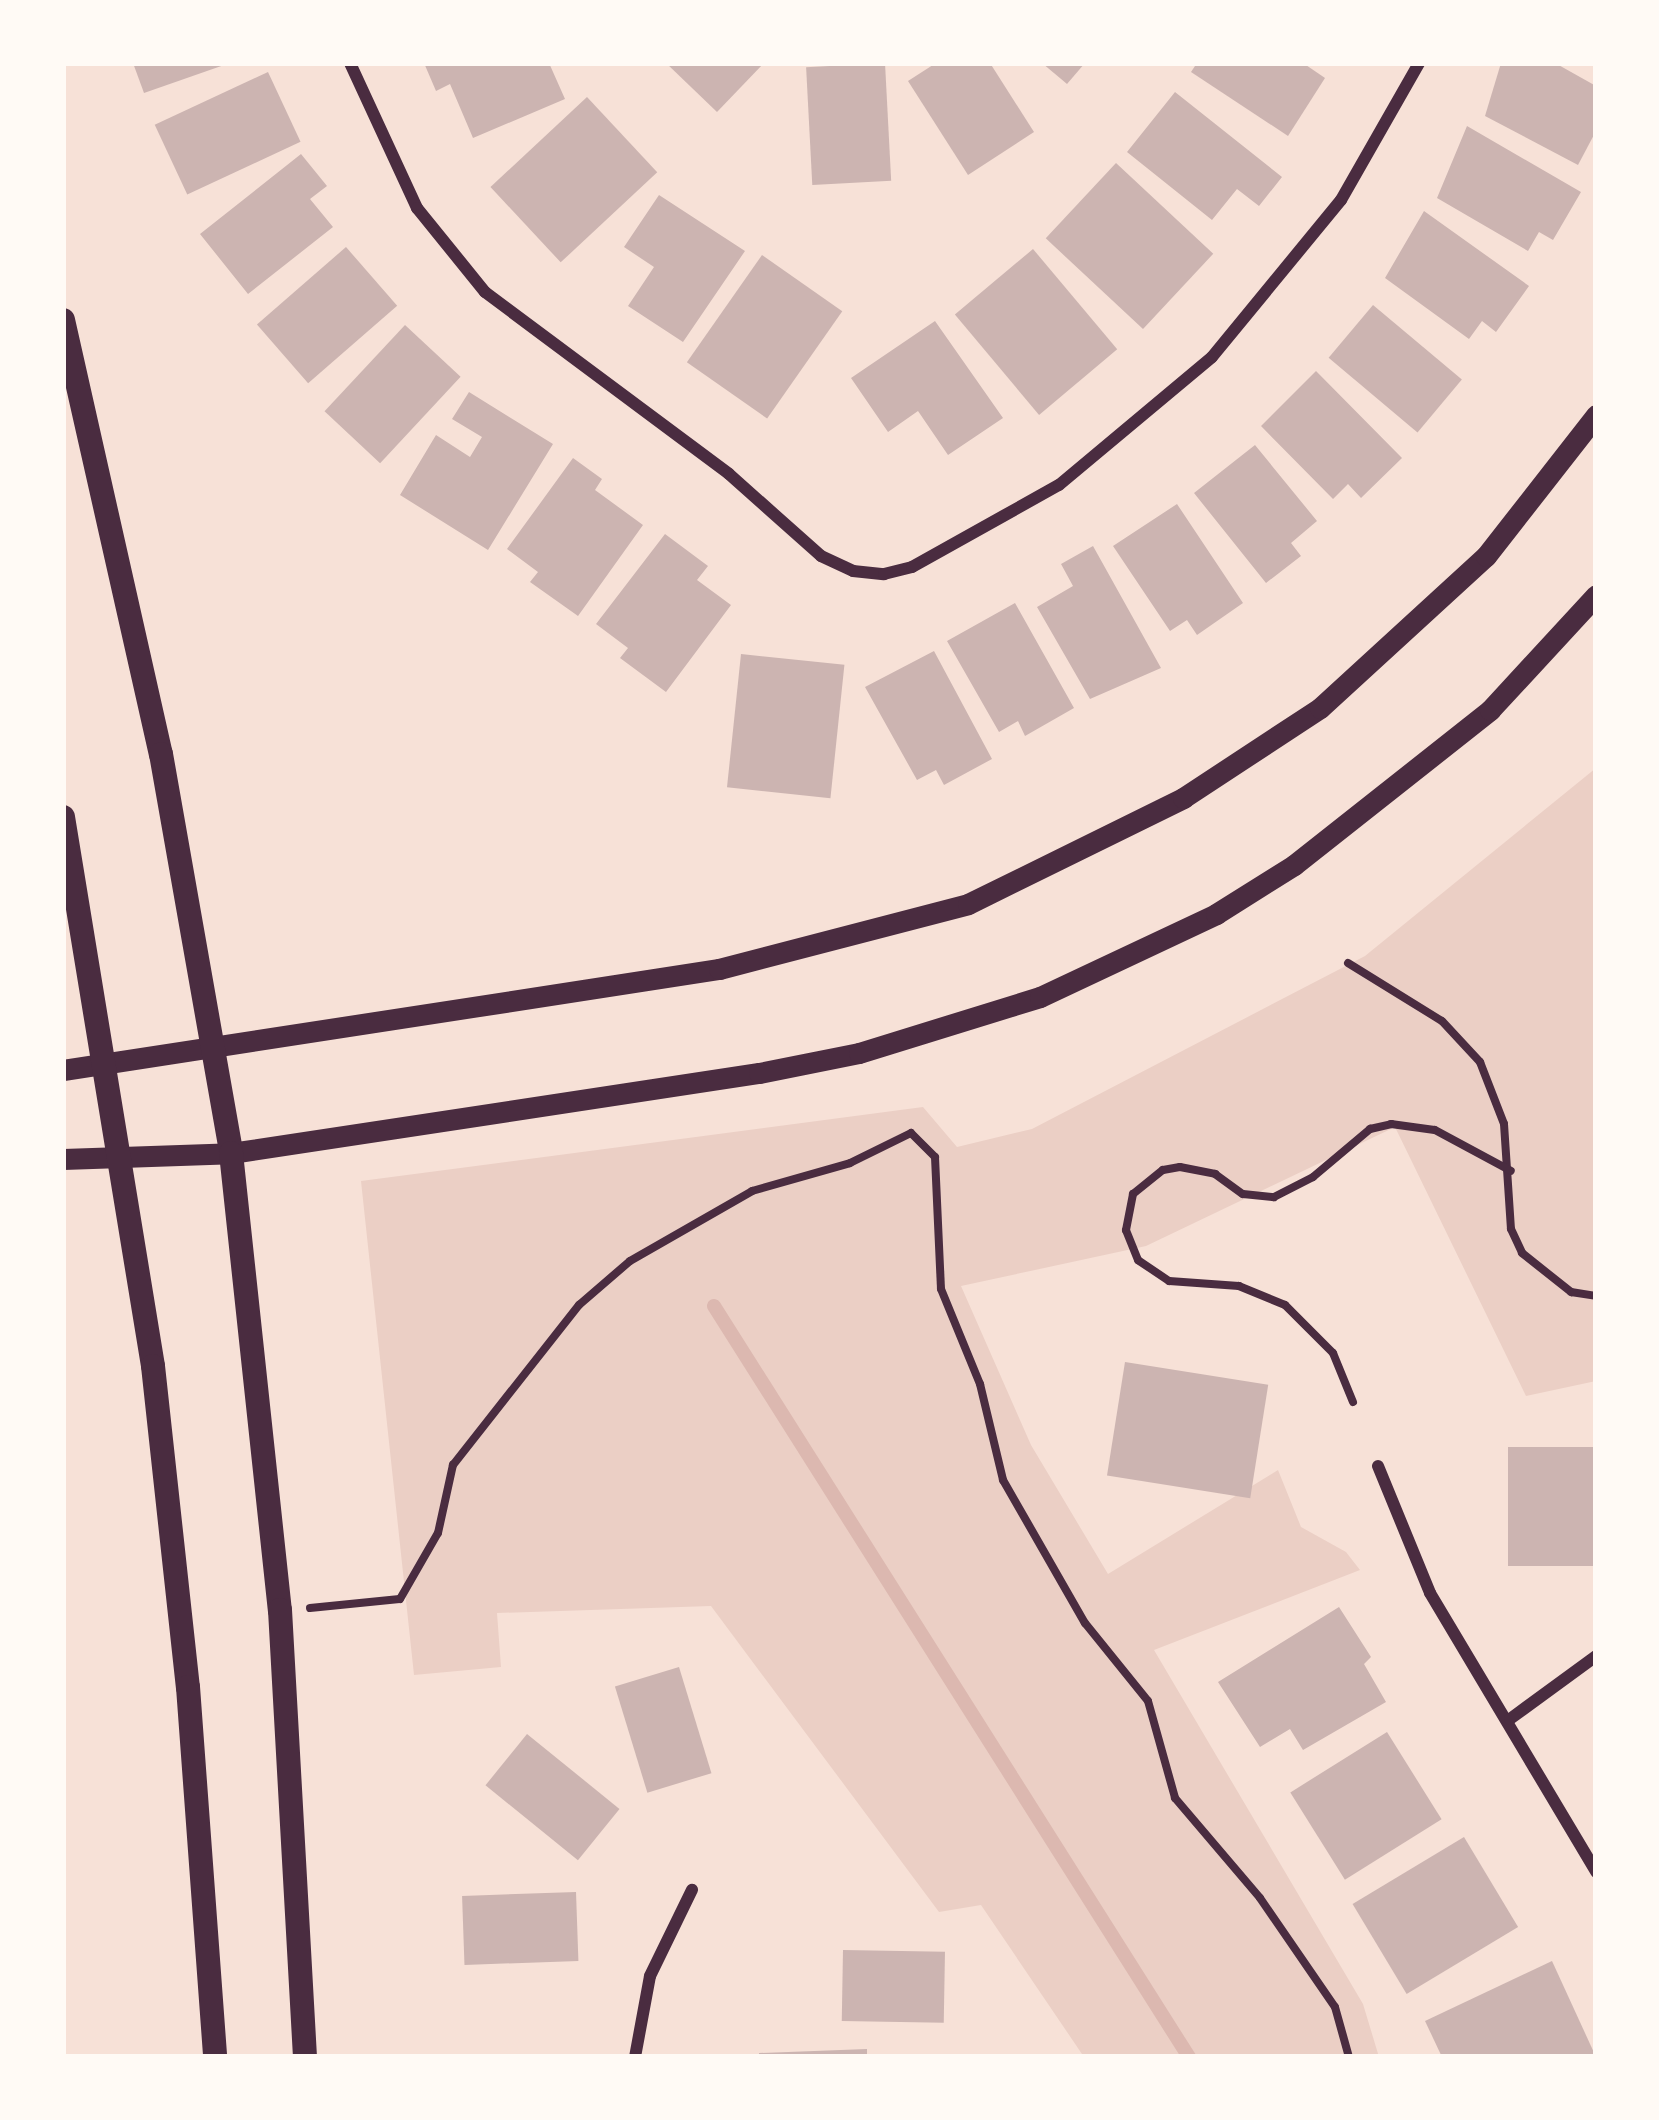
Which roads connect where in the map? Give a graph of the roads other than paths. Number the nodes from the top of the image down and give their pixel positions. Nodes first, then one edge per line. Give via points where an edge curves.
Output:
1 (350, 63) edge
2 (1419, 63) edge
3 (63, 320) edge
4 (1596, 415) edge
5 (1596, 595) edge
6 (63, 817) edge
7 (212, 1048) junction
8 (107, 1064) junction
9 (63, 1070) edge
10 (231, 1153) junction
11 (123, 1154) junction
12 (63, 1159) edge
13 (1378, 1466) dead end
14 (1596, 1656) edge
15 (1510, 1719) junction
16 (1596, 1871) edge
17 (692, 1890) dead end
18 (215, 2057) edge
19 (305, 2057) edge
20 (635, 2057) edge

1 - 2 street via 417,208 485,292 728,475 820,556 853,571 912,567 1059,484 1164,402 1298,261
3 - 7 main road via 161,754
4 - 7 street via 1486,556 1320,708 1184,798 985,896 806,952
5 - 10 street via 1490,710 1294,866 1216,914 1040,997 859,1054
6 - 8 main road
7 - 8 street
7 - 10 main road
8 - 9 street
8 - 11 main road
10 - 11 street
10 - 19 main road via 280,1610
11 - 12 street
11 - 18 main road via 172,1522
13 - 15 street via 1430,1593
14 - 15 street
15 - 16 street
17 - 20 street via 650,1976

